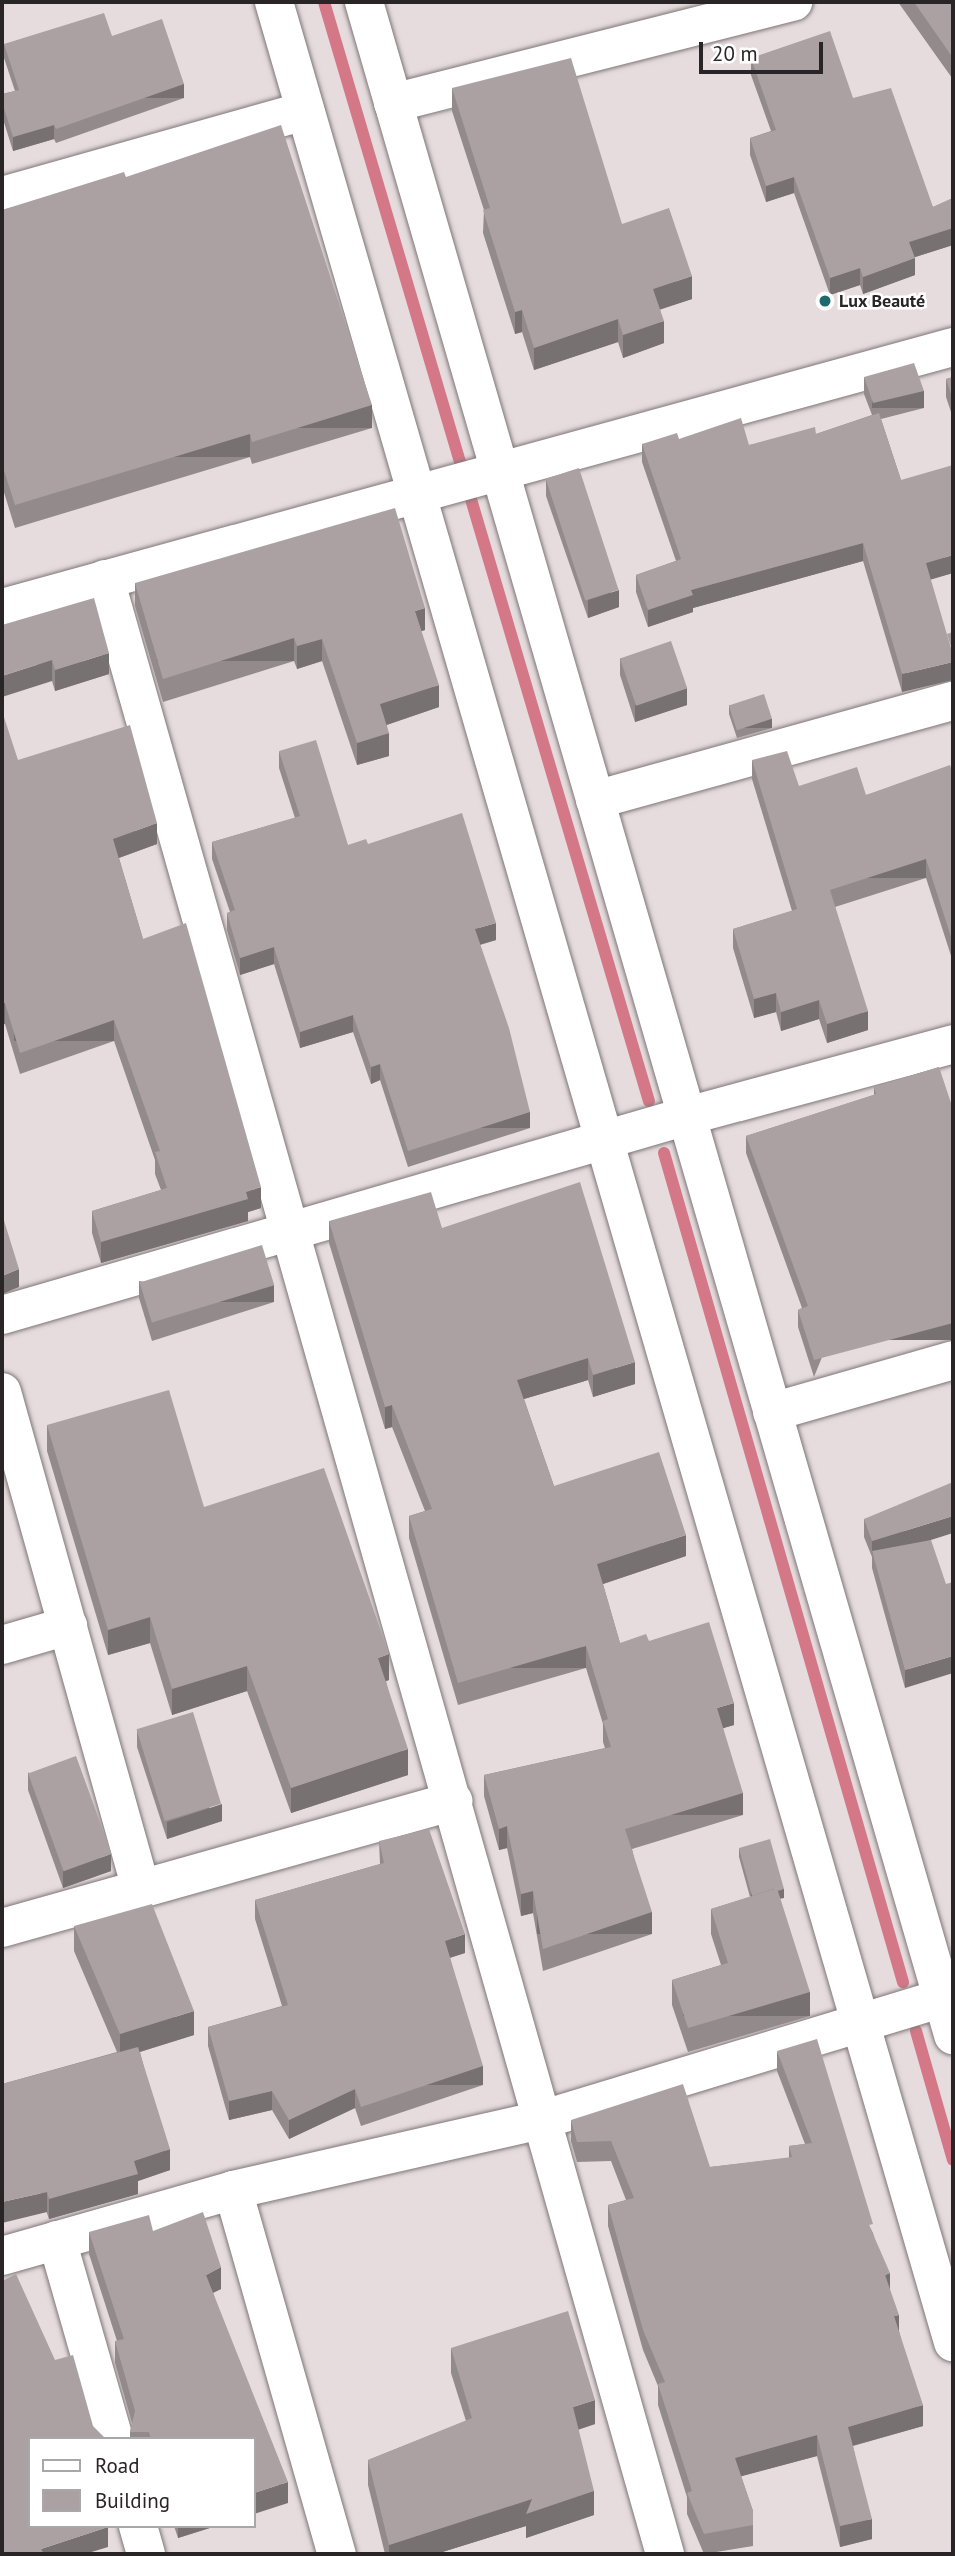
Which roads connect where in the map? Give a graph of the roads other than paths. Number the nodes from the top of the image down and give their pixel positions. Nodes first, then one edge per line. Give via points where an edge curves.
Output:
1 (274, 2) edge
2 (364, 2) edge
3 (793, 2) edge
4 (393, 103) junction
5 (305, 111) junction
6 (2, 196) edge
7 (953, 347) edge
8 (500, 471) junction
9 (417, 494) junction
10 (106, 579) junction
11 (2, 608) edge
12 (953, 702) edge
13 (595, 800) junction
14 (953, 1044) edge
15 (687, 1116) junction
16 (605, 1140) junction
17 (291, 1231) junction
18 (2, 1315) edge
19 (953, 1360) edge
20 (2, 1392) edge
21 (772, 1412) junction
22 (68, 1626) junction
23 (2, 1645) edge
24 (453, 1801) junction
25 (141, 1889) junction
26 (2, 1928) edge
27 (948, 1997) edge
28 (857, 2022) junction
29 (953, 2035) edge
30 (541, 2120) junction
31 (233, 2190) junction
32 (57, 2240) junction
33 (2, 2256) edge
34 (953, 2342) edge
35 (113, 2437) edge
36 (139, 2528) edge
37 (146, 2554) edge
38 (337, 2554) edge
39 (665, 2554) edge

1 - 5 street
2 - 4 street
3 - 4 street
4 - 8 street
5 - 6 street
5 - 9 street
7 - 8 street
8 - 9 street
8 - 13 street
9 - 10 street
9 - 16 street
10 - 11 street
10 - 17 street
12 - 13 street
13 - 15 street
14 - 15 street
15 - 16 street
15 - 21 street
16 - 17 street
16 - 28 street
17 - 18 street
17 - 24 street
19 - 21 street
20 - 22 street
21 - 27 street
22 - 23 street
22 - 25 street
24 - 25 street
24 - 30 street
25 - 26 street
27 - 28 street
27 - 29 street
28 - 30 street
28 - 34 street
30 - 31 street
30 - 39 street
31 - 32 street
31 - 38 street
32 - 33 street
32 - 35 street
36 - 37 street

